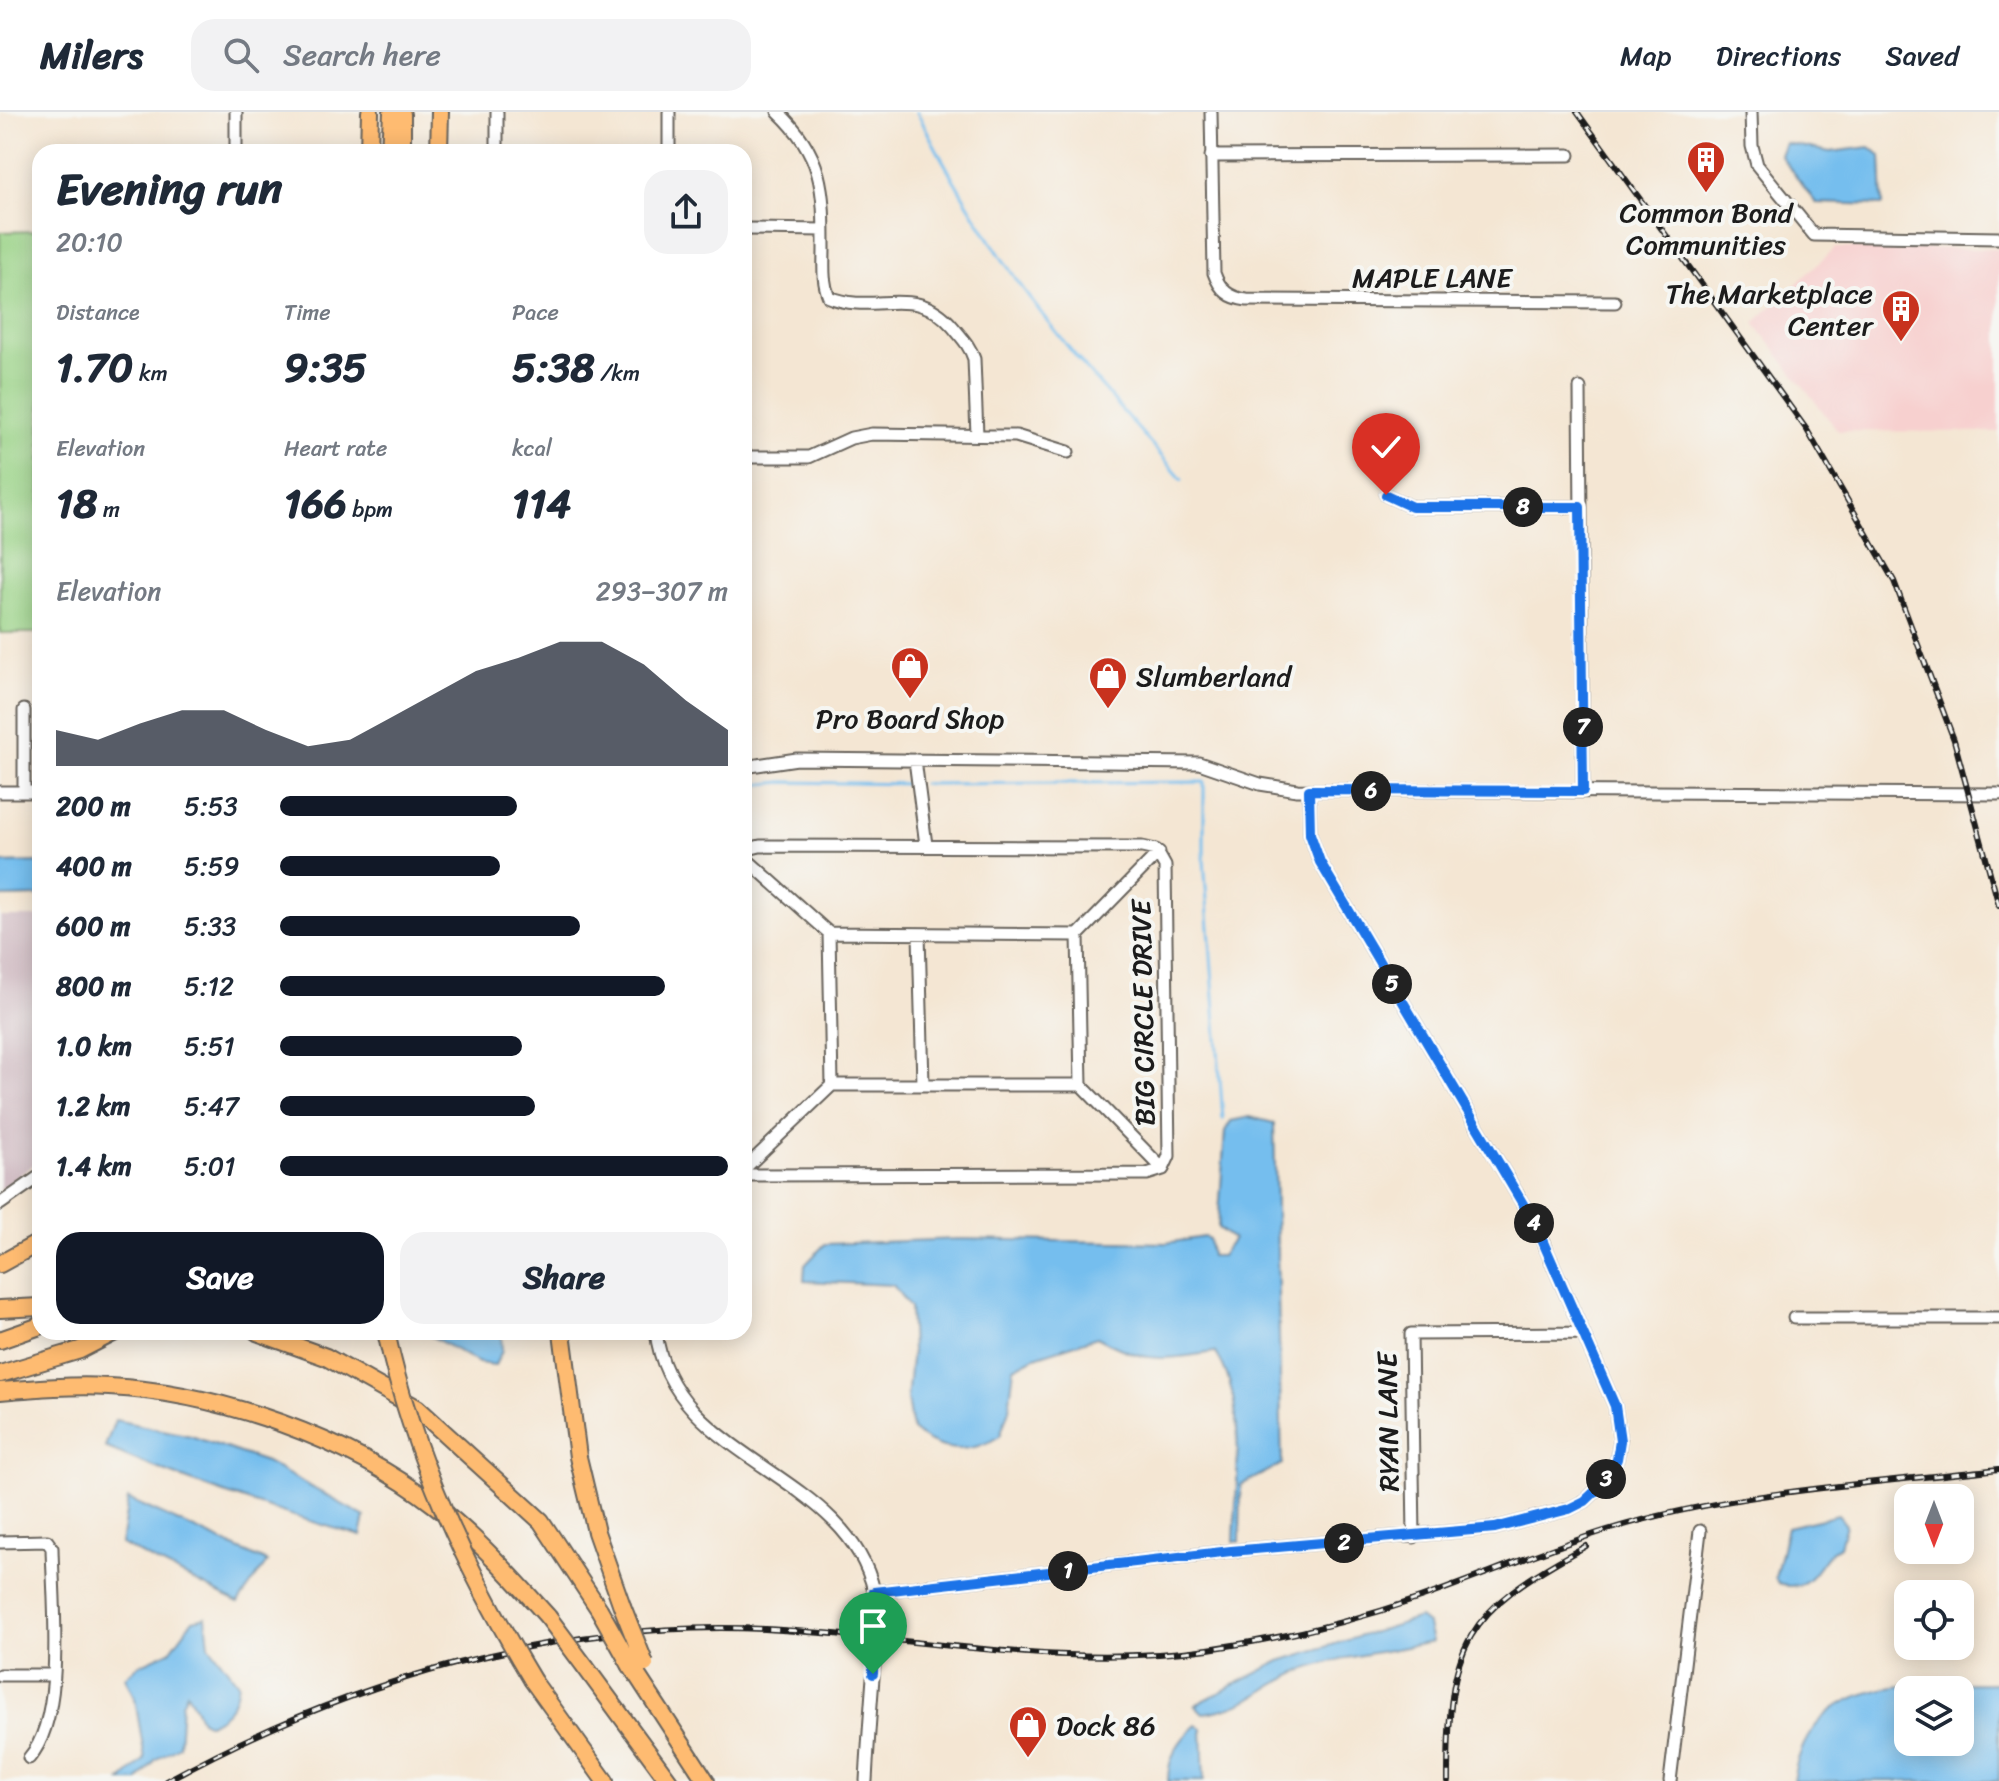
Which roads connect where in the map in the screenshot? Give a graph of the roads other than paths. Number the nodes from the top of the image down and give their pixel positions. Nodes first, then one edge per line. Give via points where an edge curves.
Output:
1 (236, 112) edge
2 (370, 112) edge
3 (392, 112) edge
4 (402, 112) edge
5 (440, 112) edge
6 (497, 112) edge
7 (669, 112) edge
8 (778, 112) edge
9 (1211, 112) edge
10 (1751, 112) edge
11 (236, 144) edge
12 (369, 144) edge
13 (390, 144) edge
14 (402, 144) edge
15 (439, 144) edge
16 (497, 144) edge
17 (669, 144) edge
18 (1569, 155) dead end
19 (1211, 156) junction
20 (752, 229) edge
21 (824, 230) junction
22 (1999, 238) edge
23 (1615, 302) dead end
24 (1580, 388) dead end
25 (977, 435) junction
26 (1068, 452) dead end
27 (752, 457) edge
28 (1386, 495) dead end
29 (1580, 507) junction
30 (24, 710) dead end
31 (915, 760) junction
32 (752, 766) edge
33 (1309, 790) junction
34 (1583, 791) junction
35 (0, 792) edge
36 (24, 792) junction
37 (32, 792) edge
38 (1999, 794) edge
39 (926, 845) junction
40 (752, 848) edge
41 (1159, 852) junction
42 (752, 864) edge
43 (829, 933) junction
44 (919, 934) junction
45 (1078, 935) junction
46 (923, 1084) junction
47 (832, 1085) junction
48 (1081, 1085) junction
49 (752, 1164) edge
50 (1163, 1169) junction
51 (752, 1172) edge
52 (32, 1182) edge
53 (0, 1204) edge
54 (32, 1246) edge
55 (0, 1264) edge
56 (32, 1307) edge
57 (0, 1309) edge
58 (1794, 1318) dead end
59 (1999, 1318) edge
60 (32, 1329) edge
61 (1583, 1333) junction
62 (0, 1340) edge
63 (99, 1340) edge
64 (279, 1340) edge
65 (388, 1340) edge
66 (563, 1340) edge
67 (658, 1340) edge
68 (0, 1374) edge
69 (0, 1391) edge
70 (1700, 1531) dead end
71 (1414, 1537) junction
72 (0, 1542) edge
73 (874, 1592) junction
74 (638, 1665) junction
75 (0, 1675) edge
76 (52, 1675) junction
77 (29, 1758) dead end
78 (605, 1781) edge
79 (669, 1781) edge
80 (706, 1781) edge
81 (866, 1781) edge
82 (1670, 1781) edge

1 - 11 street
2 - 12 highway
3 - 13 highway
4 - 14 highway
5 - 15 highway
6 - 16 street
7 - 17 street
8 - 21 street via 817,168 824,192
9 - 19 street
10 - 22 street via 1757,165 1814,235
18 - 19 street
19 - 23 street, MAPLE LANE via 1214,273 1223,290 1247,300
20 - 21 street
21 - 25 street via 824,285 829,297 843,303 928,305 970,348 976,371
24 - 29 street
25 - 26 street via 1016,436
25 - 27 street via 862,435 809,457
28 - 29 street via 1412,507
29 - 34 street
30 - 36 street
31 - 32 street via 797,759
31 - 33 street via 1199,763 1277,788
31 - 39 street
33 - 34 street
33 - 61 street via 1310,834 1320,862 1536,1226
34 - 38 street
35 - 36 street
36 - 37 street
39 - 40 street
39 - 41 street via 1142,847
41 - 45 street
41 - 50 street, BIG CIRCLE DRIVE via 1165,866 1169,1141 1169,1162
42 - 43 street
43 - 44 street
43 - 47 street
44 - 45 street
44 - 46 street
45 - 48 street
46 - 47 street
46 - 48 street
47 - 49 street
48 - 50 street
50 - 51 street, BIG CIRCLE DRIVE via 1147,1174
52 - 53 street
54 - 55 highway
56 - 57 highway
58 - 59 street
60 - 62 highway
61 - 71 street via 1615,1406 1620,1441 1617,1459 1595,1493 1545,1518
61 - 71 street, RYAN LANE via 1411,1334
63 - 68 highway
64 - 74 highway, bridge via 326,1357 417,1408 541,1521
65 - 78 highway, bridge via 439,1503 533,1681
66 - 74 highway, bridge via 578,1457
67 - 73 street via 667,1368 690,1406 719,1436 832,1519 856,1548
69 - 79 highway, bridge via 110,1387 175,1394 265,1418 350,1453 436,1506 548,1617
70 - 82 street
71 - 73 street via 1231,1551
72 - 76 street via 34,1539 47,1541 52,1548
73 - 81 street
74 - 80 highway via 679,1744
75 - 76 street
76 - 77 street via 44,1736

